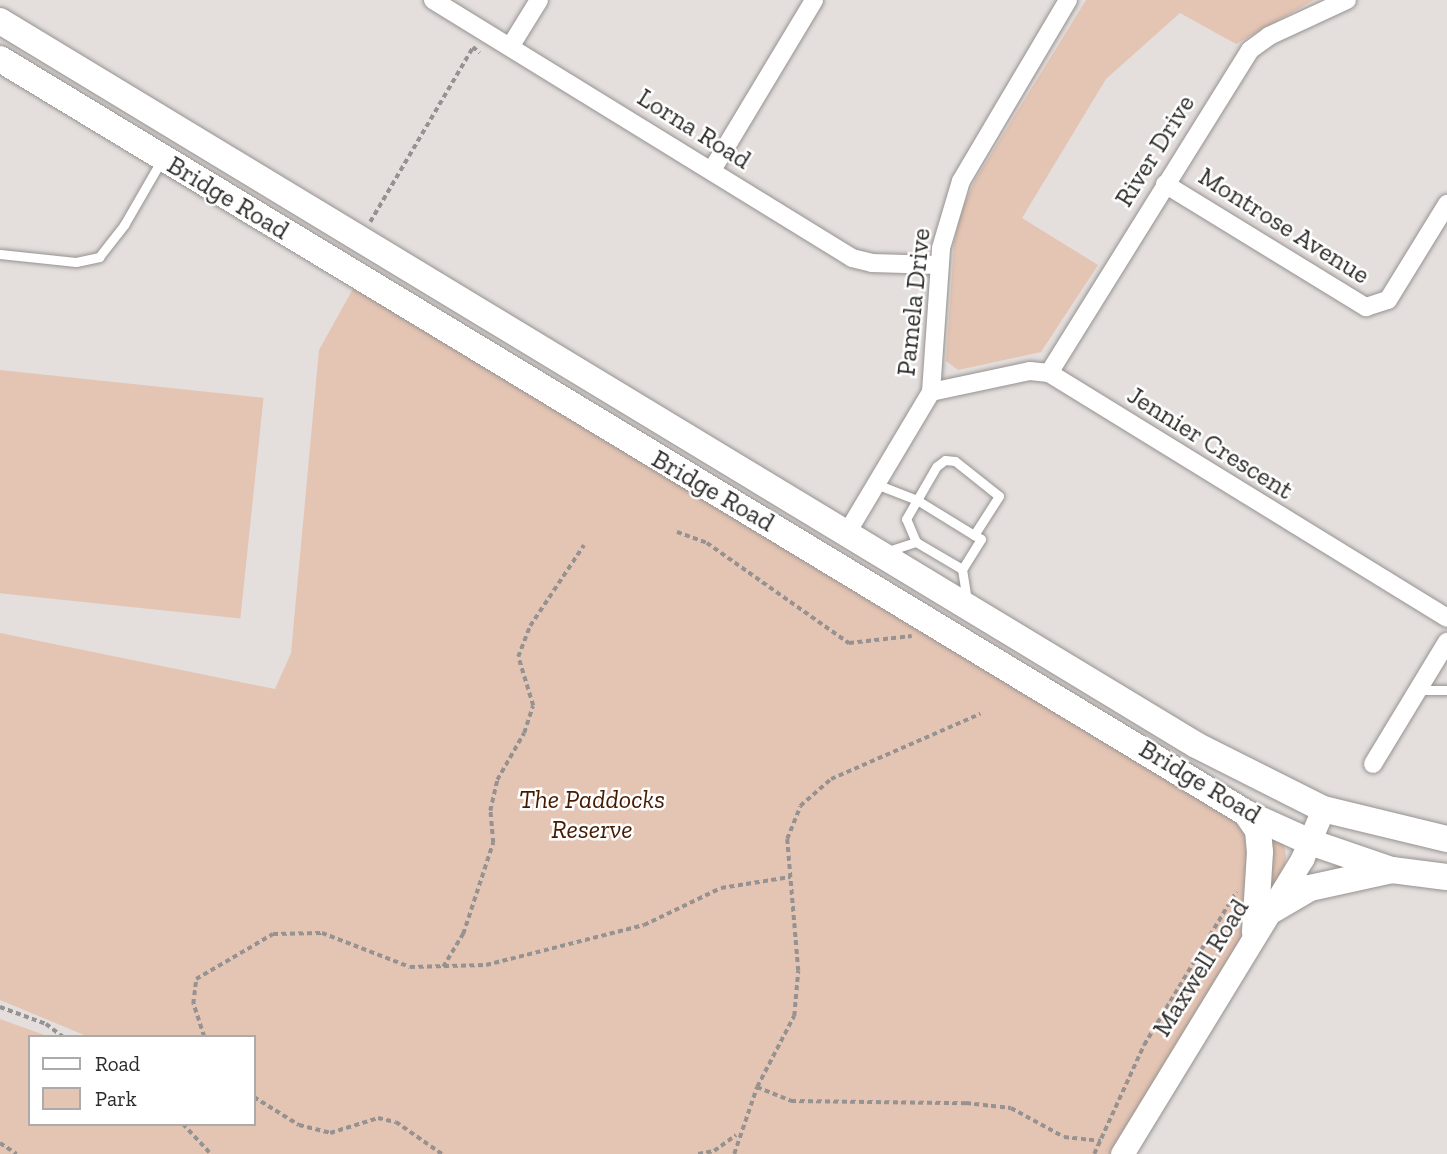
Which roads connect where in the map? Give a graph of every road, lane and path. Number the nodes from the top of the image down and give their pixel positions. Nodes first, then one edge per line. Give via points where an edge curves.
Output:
1 (433, 0) edge
2 (539, 0) edge
3 (814, 0) edge
4 (1068, 0) edge
5 (1347, 0) edge
6 (0, 21) edge
7 (510, 47) junction
8 (480, 52) dead end
9 (0, 59) edge
10 (178, 129) junction
11 (162, 158) junction
12 (712, 170) junction
13 (1165, 184) junction
14 (1447, 204) edge
15 (369, 224) dead end
16 (0, 254) edge
17 (939, 265) junction
18 (1049, 373) junction
19 (931, 392) junction
20 (876, 484) junction
21 (917, 500) junction
22 (677, 531) dead end
23 (847, 533) junction
24 (974, 536) junction
25 (916, 541) junction
26 (584, 545) dead end
27 (880, 553) junction
28 (832, 559) junction
29 (962, 569) junction
30 (968, 607) junction
31 (1447, 618) edge
32 (921, 634) dead end
33 (1447, 642) edge
34 (1419, 690) junction
35 (1447, 690) edge
36 (980, 714) dead end
37 (1373, 764) dead end
38 (1323, 809) junction
39 (1246, 813) junction
40 (1447, 839) edge
41 (1310, 842) junction
42 (1392, 870) junction
43 (790, 877) junction
44 (1447, 877) edge
45 (1241, 882) dead end
46 (1262, 922) junction
47 (443, 967) junction
48 (0, 1007) edge
49 (60, 1035) edge
50 (203, 1035) edge
51 (757, 1087) junction
52 (256, 1098) edge
53 (185, 1126) edge
54 (738, 1134) junction
55 (1101, 1141) junction
56 (0, 1143) edge
57 (17, 1154) edge
58 (211, 1154) edge
59 (442, 1154) edge
60 (698, 1154) edge
61 (734, 1154) edge
62 (1094, 1154) edge
63 (1122, 1154) edge

1 - 7 street, Lorna Road
2 - 7 street
3 - 12 street
4 - 17 street, Pamela Drive via 970,162 954,198
5 - 13 street, River Drive via 1269,36 1250,50
6 - 10 main road, Bridge Road
7 - 12 street, Lorna Road
8 - 15 path via 472,47
9 - 11 main road, Bridge Road
10 - 11 main road
10 - 23 main road, Bridge Road
11 - 16 lane via 124,225 99,257 76,262
11 - 28 main road, Bridge Road via 735,506
12 - 17 street, Lorna Road via 852,258
13 - 14 street, Montrose Avenue via 1371,308 1388,300
13 - 18 street, River Drive
17 - 19 street, Pamela Drive
18 - 19 street via 1030,371
18 - 31 street, Jennier Crescent
19 - 20 street, Pamela Drive
20 - 21 lane
20 - 23 street, Pamela Drive
21 - 24 lane
21 - 24 lane via 937,466 945,460 955,461 999,496
21 - 25 lane via 906,519
22 - 32 path via 707,543 849,643
23 - 27 main road, Bridge Road
23 - 28 main road
24 - 29 lane via 981,539
25 - 27 lane
25 - 29 lane
26 - 47 path via 530,626 518,657 533,706 524,733 497,780 490,811 493,844 463,934
27 - 30 main road, Bridge Road
28 - 39 main road, Bridge Road
29 - 30 lane
30 - 38 main road, Bridge Road via 1196,745
33 - 34 street
34 - 35 lane
34 - 37 street
36 - 43 path via 831,779 800,806 788,839
38 - 40 main road, Bridge Road
38 - 41 street, Maxwell Road
39 - 41 main road, Bridge Road
39 - 46 main road via 1258,830
41 - 42 main road, Bridge Road
41 - 46 street, Maxwell Road
42 - 44 main road, Bridge Road
42 - 46 main road via 1310,888
43 - 47 path via 721,888 644,925 546,951 486,965
43 - 51 path via 798,971 794,1016
45 - 55 path via 1144,1045
46 - 63 street, Maxwell Road
47 - 50 path via 410,967 322,933 273,934 196,979 194,1004
48 - 49 path via 46,1024
51 - 54 path
51 - 55 path via 790,1101 966,1103 1011,1108 1064,1137
52 - 59 path via 299,1125 330,1133 378,1118 396,1122
53 - 58 path
54 - 60 path via 714,1151
54 - 61 path
55 - 62 path
56 - 57 path

